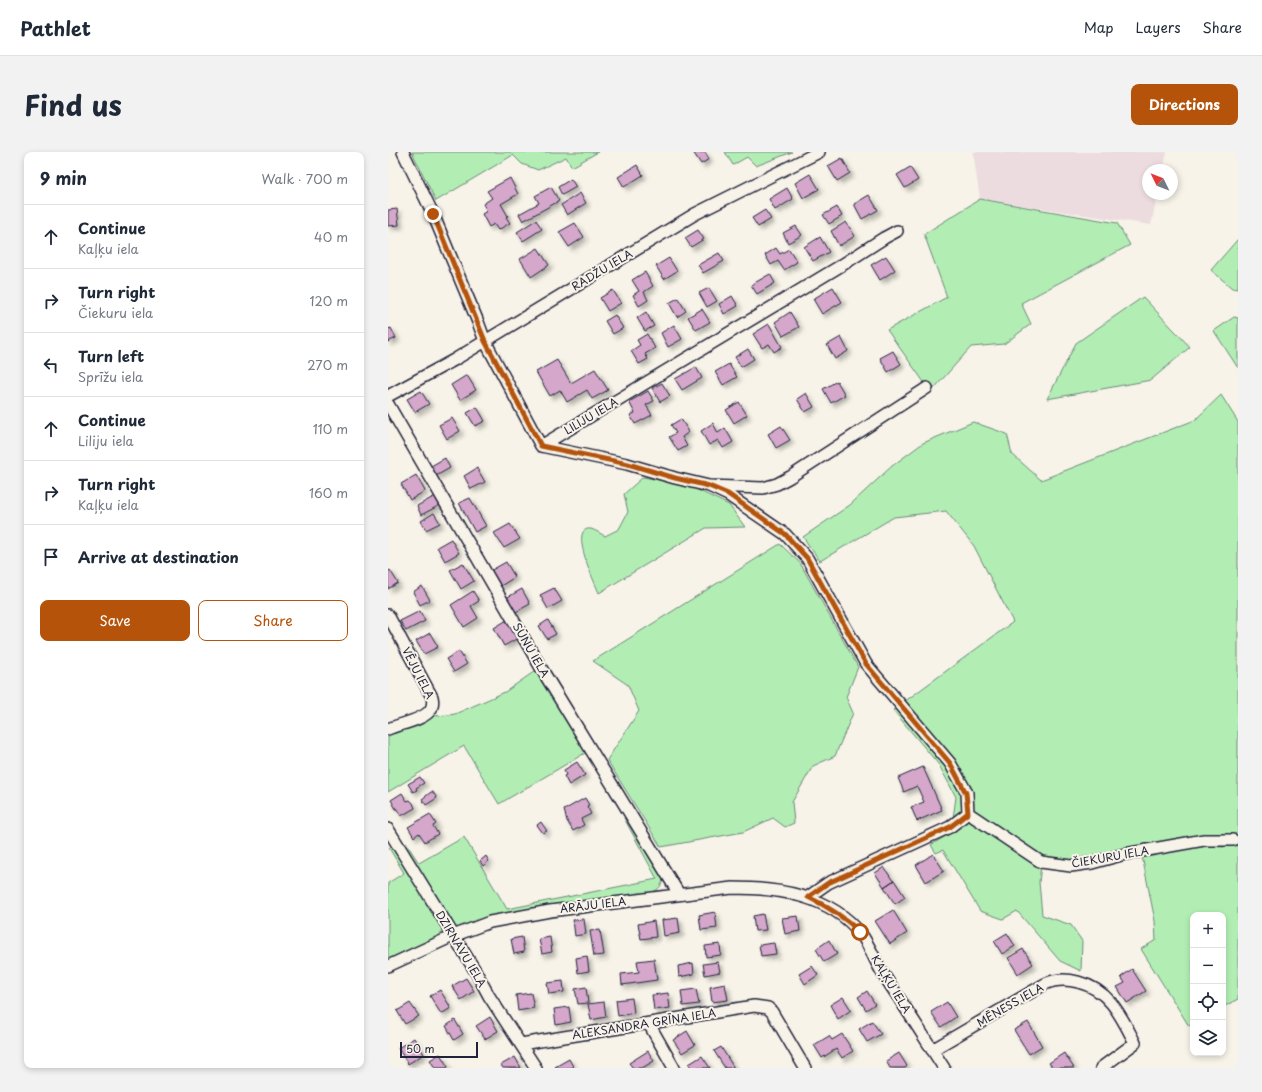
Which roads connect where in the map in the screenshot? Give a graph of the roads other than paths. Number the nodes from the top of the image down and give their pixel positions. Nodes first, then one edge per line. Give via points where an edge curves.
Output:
1 (403, 152) edge
2 (819, 152) edge
3 (897, 231) dead end
4 (485, 341) junction
5 (926, 388) dead end
6 (388, 396) edge
7 (388, 404) edge
8 (541, 446) junction
9 (709, 486) junction
10 (388, 615) edge
11 (388, 729) edge
12 (968, 813) junction
13 (388, 830) edge
14 (1233, 840) dead end
15 (679, 894) junction
16 (808, 897) junction
17 (453, 936) junction
18 (388, 966) edge
19 (648, 1024) junction
20 (521, 1044) junction
21 (932, 1050) junction
22 (536, 1068) edge
23 (674, 1068) edge
24 (805, 1068) edge
25 (944, 1068) edge
26 (1101, 1068) edge

1 - 4 street via 433,214
2 - 4 street, RADŽU IELA via 695,214
3 - 8 street, LILIJU IELA
4 - 6 street, RADŽU IELA
4 - 8 street
5 - 9 street, LILIJU IELA via 777,484 762,488
7 - 15 street, SŪNU IELA via 541,668
8 - 9 street, LILIJU IELA via 628,464
9 - 12 street via 728,494 785,534 807,558 866,664 950,763 966,793
10 - 11 street, VĒJU IELA via 433,703 432,709 422,717
12 - 14 street, ČIEKURU IELA via 1041,862 1071,866 1204,840
12 - 16 street via 950,827 828,883
13 - 17 street, DZIRNAVU IELA
15 - 16 street, ARĀJU IELA via 756,888
15 - 17 street, ARĀJU IELA via 519,916 490,922
16 - 21 street, KAĻĶU IELA via 838,914 860,932
17 - 18 street, ARĀJU IELA
17 - 20 street, DZIRNAVU IELA
19 - 20 street, ALEKSANDRA GRĪNA IELA
19 - 23 street
19 - 24 street, ALEKSANDRA GRĪNA IELA via 754,1006 768,1008 778,1019
20 - 22 street, DZIRNAVU IELA
21 - 25 street, KAĻĶU IELA
21 - 26 street, MĒNESS IELA via 1044,984 1060,980 1072,981 1087,984 1104,994 1135,1043

